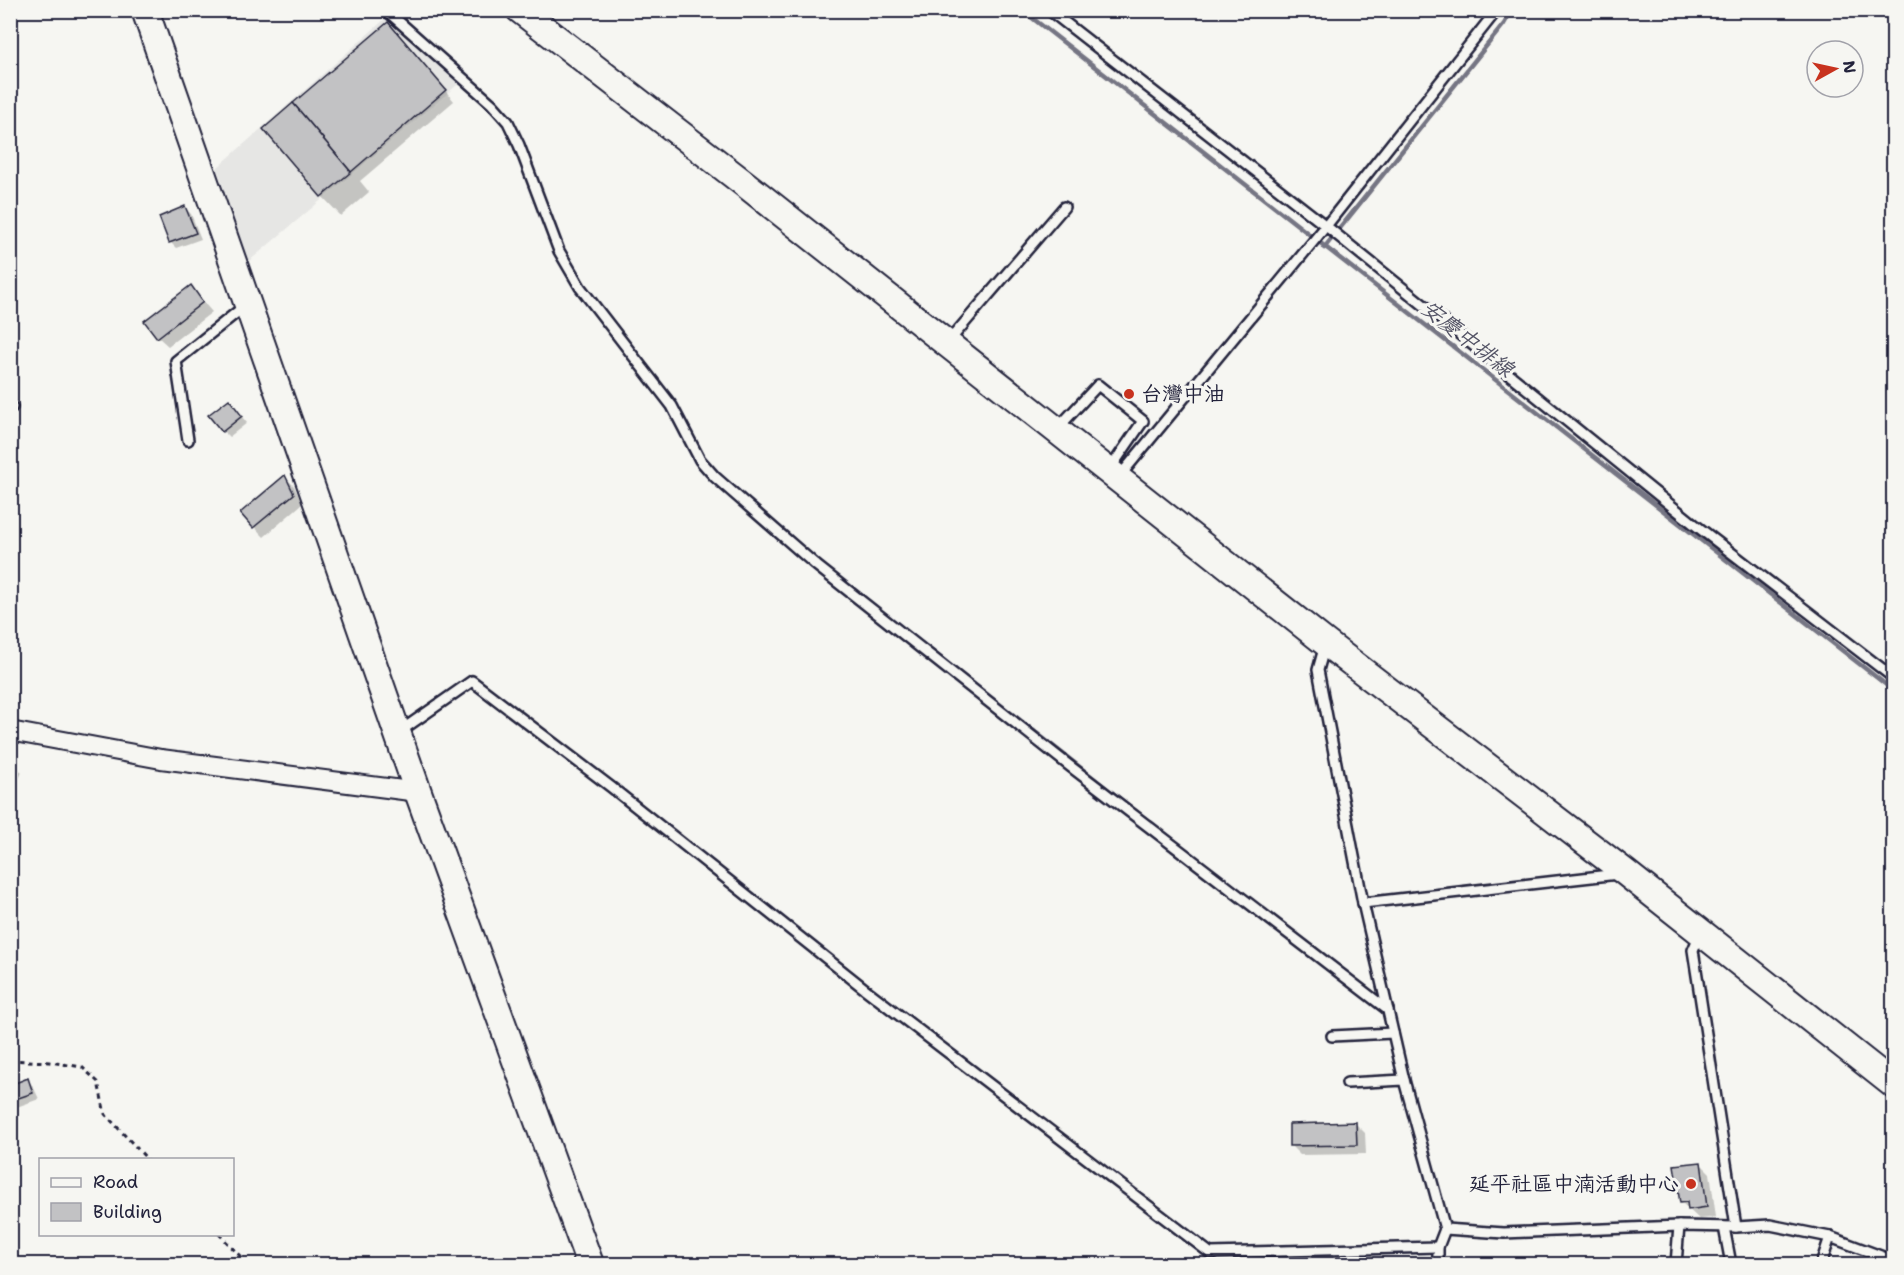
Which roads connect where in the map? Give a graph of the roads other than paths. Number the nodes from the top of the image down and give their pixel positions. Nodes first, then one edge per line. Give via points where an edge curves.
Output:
1 (145, 10) edge
2 (382, 10) edge
3 (520, 10) edge
4 (1049, 10) edge
5 (1497, 10) edge
6 (1064, 207) dead end
7 (1323, 229) junction
8 (248, 303) junction
9 (947, 343) junction
10 (1057, 429) junction
11 (188, 440) dead end
12 (1114, 475) junction
13 (1326, 643) junction
14 (1893, 678) edge
15 (10, 731) edge
16 (399, 732) junction
17 (418, 792) junction
18 (1626, 873) junction
19 (1363, 903) junction
20 (1701, 932) junction
21 (1388, 1010) junction
22 (1393, 1033) junction
23 (1332, 1036) dead end
24 (1404, 1080) junction
25 (1347, 1083) dead end
26 (1893, 1085) edge
27 (1679, 1226) junction
28 (1724, 1227) junction
29 (1736, 1227) junction
30 (1445, 1229) junction
31 (1830, 1237) junction
32 (1438, 1246) junction
33 (1209, 1253) junction
34 (1893, 1261) edge
35 (590, 1264) edge
36 (1210, 1264) edge
37 (1438, 1264) edge
38 (1676, 1264) edge
39 (1731, 1264) edge
40 (1821, 1264) edge

1 - 8 main road
2 - 21 lane via 508,122 564,260 580,287 672,406 700,460 715,477 817,566
3 - 9 main road
4 - 7 lane
5 - 7 lane
6 - 9 lane
7 - 12 lane
7 - 14 lane
8 - 11 lane via 176,360
8 - 16 main road
9 - 10 main road
10 - 12 main road
10 - 12 lane via 1098,385 1143,421
12 - 13 main road
13 - 18 main road
13 - 19 lane via 1318,670
15 - 17 street via 161,759
16 - 17 main road
16 - 33 lane via 472,681
17 - 35 main road
18 - 19 lane
18 - 20 main road
19 - 21 lane
20 - 26 main road
20 - 29 lane via 1693,950
21 - 22 lane
22 - 23 lane
22 - 24 lane
24 - 25 lane
24 - 30 lane
27 - 28 lane
27 - 30 lane via 1504,1233
27 - 38 lane
28 - 29 lane
28 - 39 lane
29 - 31 lane via 1770,1225
30 - 32 lane
31 - 34 lane
31 - 40 lane
32 - 33 lane
32 - 37 lane
33 - 36 lane

